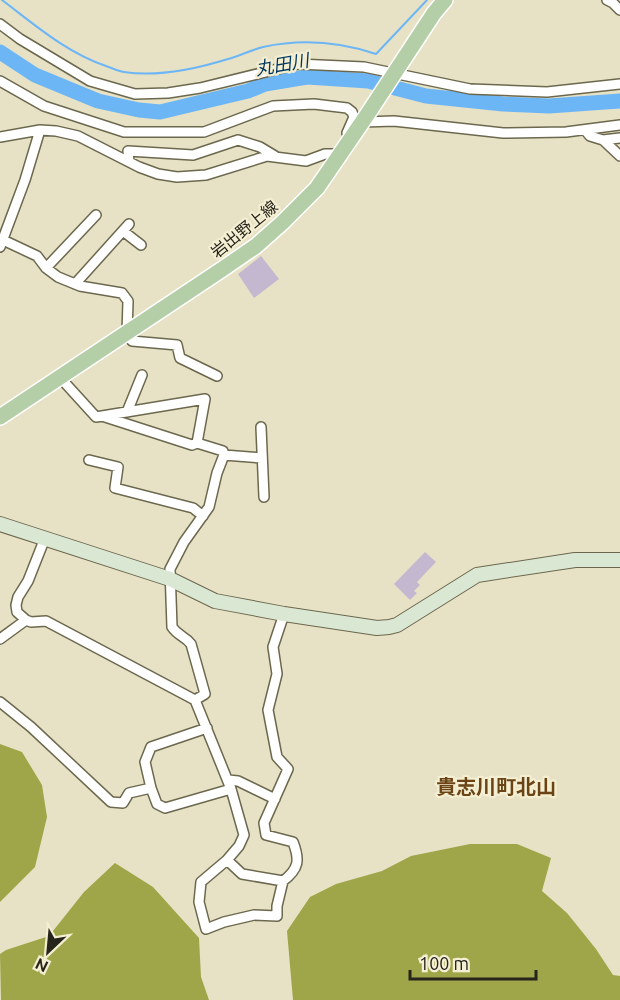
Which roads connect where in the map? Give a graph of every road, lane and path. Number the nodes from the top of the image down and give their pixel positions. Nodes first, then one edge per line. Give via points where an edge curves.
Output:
1 (445, 0) edge
2 (0, 24) edge
3 (394, 74) junction
4 (0, 81) edge
5 (620, 84) edge
6 (365, 118) junction
7 (620, 125) edge
8 (40, 130) junction
9 (585, 130) junction
10 (0, 136) edge
11 (620, 138) edge
12 (603, 140) junction
13 (341, 154) junction
14 (620, 156) edge
15 (278, 157) junction
16 (129, 162) junction
17 (96, 215) dead end
18 (2, 238) edge
19 (141, 245) dead end
20 (46, 268) junction
21 (75, 284) junction
22 (127, 334) junction
23 (142, 375) dead end
24 (217, 376) dead end
25 (62, 377) junction
26 (128, 412) junction
27 (102, 416) junction
28 (0, 417) edge
29 (261, 427) dead end
30 (197, 443) junction
31 (224, 455) junction
32 (262, 458) junction
33 (89, 459) dead end
34 (264, 497) dead end
35 (203, 516) junction
36 (0, 524) edge
37 (45, 538) junction
38 (620, 560) edge
39 (170, 579) junction
40 (284, 614) junction
41 (26, 620) junction
42 (0, 639) edge
43 (195, 700) junction
44 (0, 702) edge
45 (207, 728) junction
46 (230, 784) junction
47 (151, 788) junction
48 (275, 799) junction
49 (227, 860) junction
50 (284, 881) junction

1 - 3 main road, 岩出野上線
2 - 3 street via 90,81 135,94 200,88 298,64 364,67
3 - 5 street via 470,89 547,92
3 - 6 main road, 岩出野上線
4 - 13 street via 44,106 123,132 204,132 273,106 314,104 347,108 354,117
6 - 9 street via 503,133
6 - 13 main road, 岩出野上線
7 - 9 street
8 - 10 street
8 - 16 street via 78,136
8 - 18 street via 26,180
9 - 12 street
11 - 12 street
12 - 14 street
13 - 15 street via 325,154 306,161
13 - 22 main road, 岩出野上線 via 306,201 256,246
15 - 16 street via 267,156 206,175 177,177
15 - 16 street via 238,140 193,154 128,151
17 - 20 street
18 - 20 street via 37,256
19 - 21 street via 126,227
20 - 21 street
21 - 22 street via 122,294 128,301
22 - 24 street via 132,340 177,345 180,358
22 - 25 main road, 岩出野上線
23 - 26 street
25 - 27 street via 96,417
25 - 28 main road, 岩出野上線
26 - 27 street
26 - 30 street via 205,399
27 - 30 street via 192,445
29 - 32 street
30 - 31 street via 223,450
31 - 32 street
31 - 35 street
32 - 34 street
33 - 35 street via 118,467 115,488 193,508
35 - 39 street via 184,542 170,569
36 - 37 street
37 - 39 street
37 - 41 street via 16,605 17,612
38 - 40 street via 575,560 477,575 389,627
39 - 40 street via 215,601
39 - 43 street via 172,627 191,644 205,694
40 - 48 street via 273,646 277,674 268,710 277,757 288,769
41 - 42 street
41 - 43 street via 46,621
43 - 45 street
44 - 47 street via 111,802 123,803 129,793
45 - 46 street
45 - 47 street via 151,747 145,762
46 - 47 street via 165,808 157,804
46 - 48 street via 238,781
46 - 49 street via 244,835
48 - 50 street via 264,823 266,835 292,842 297,854 294,873
49 - 50 street via 242,874
49 - 50 street via 201,882 199,902 206,929 254,915 277,916

